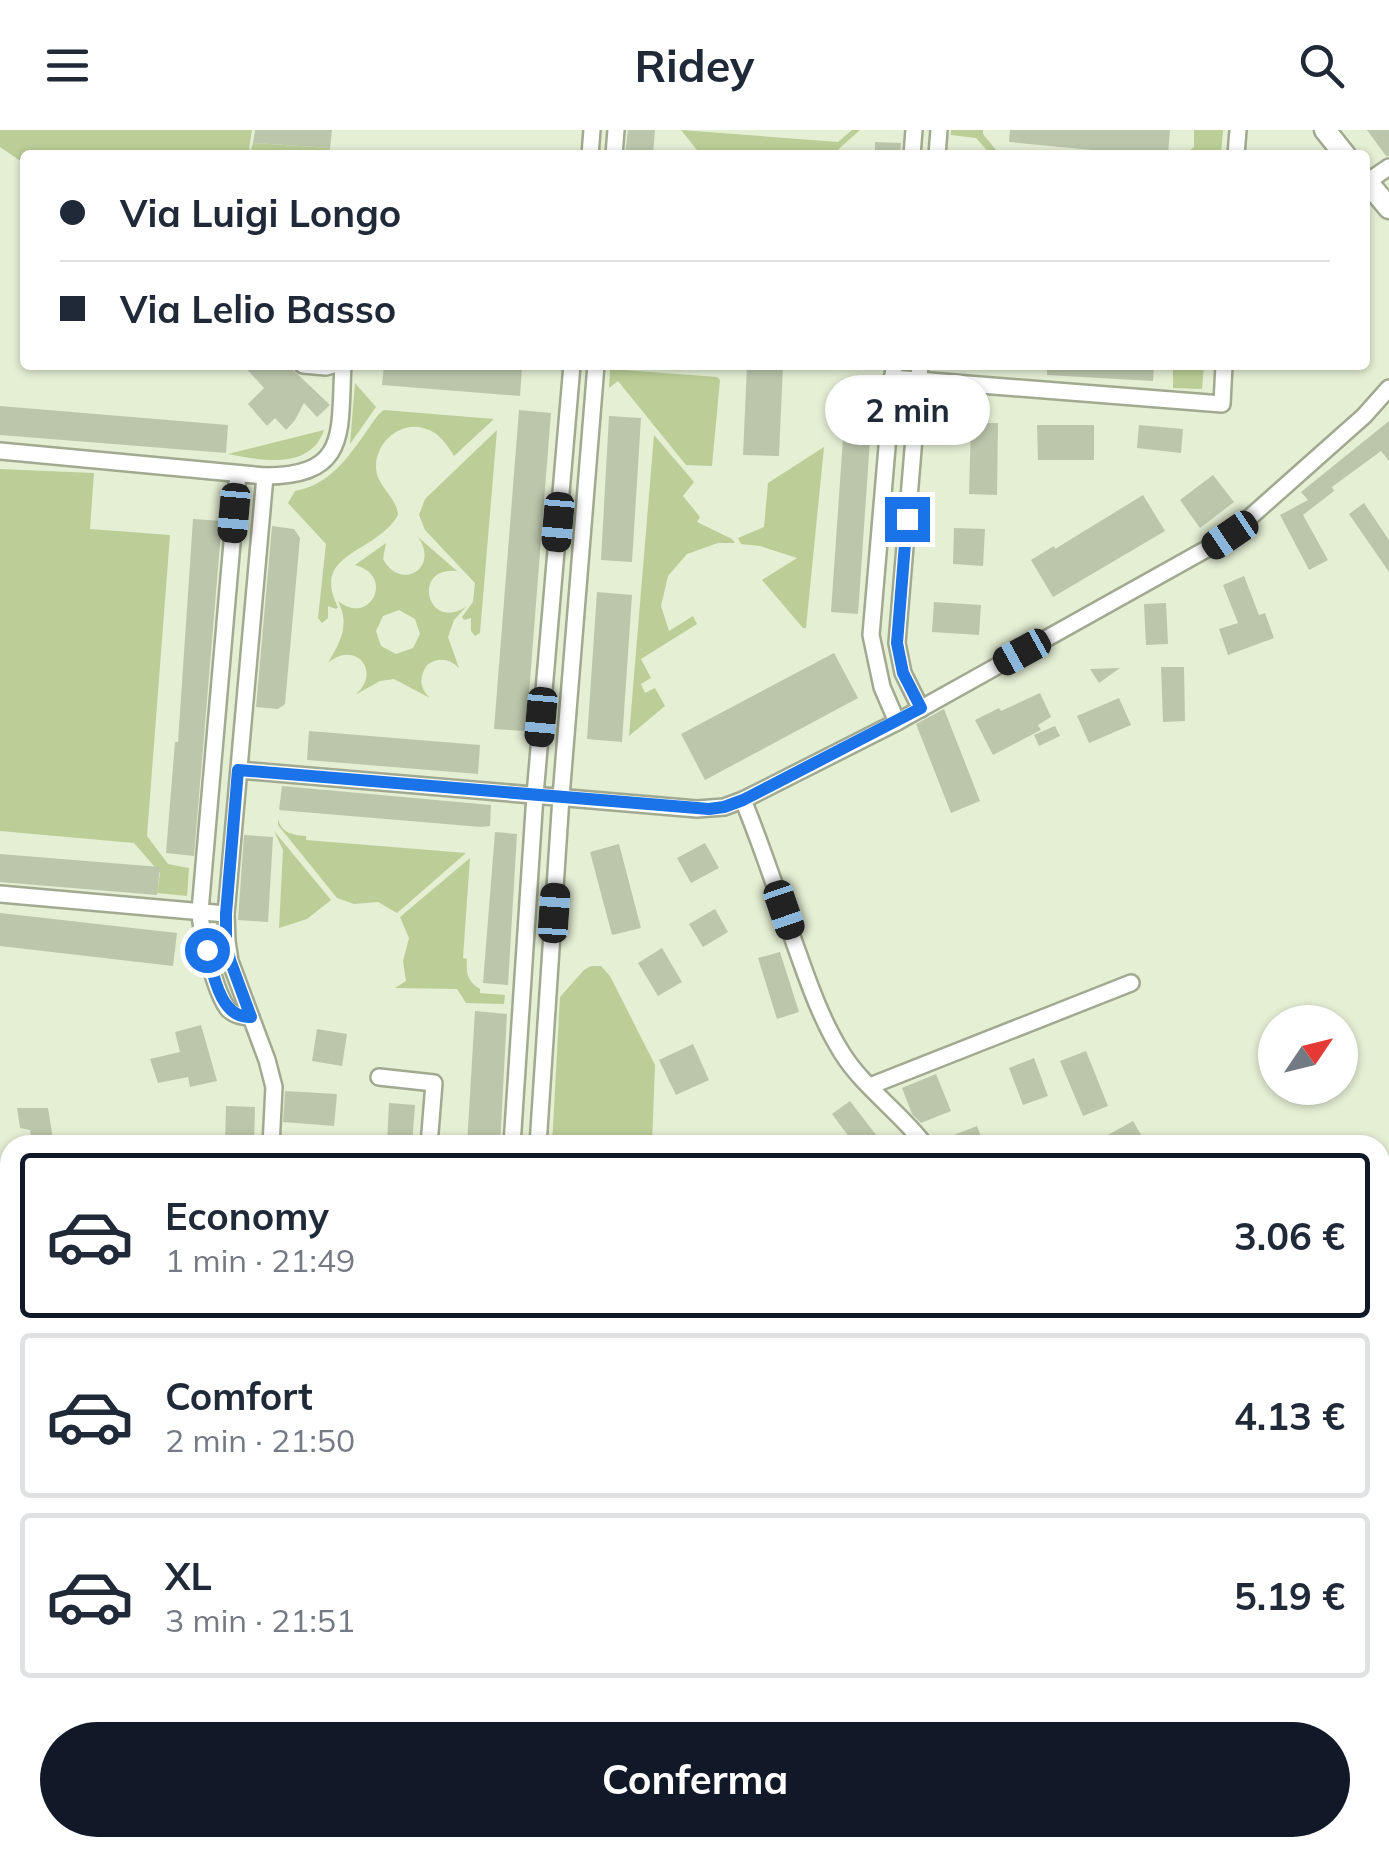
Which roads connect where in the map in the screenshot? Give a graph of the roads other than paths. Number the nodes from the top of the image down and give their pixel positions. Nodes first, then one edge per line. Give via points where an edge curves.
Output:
1 (1324, 130) edge
2 (1341, 150) edge
3 (1370, 185) edge
4 (1389, 208) edge
5 (343, 370) edge
6 (572, 370) edge
7 (596, 370) edge
8 (1224, 370) edge
9 (893, 372) edge
10 (920, 373) edge
11 (1387, 391) edge
12 (0, 451) edge
13 (238, 474) junction
14 (265, 476) junction
15 (921, 708) junction
16 (897, 722) junction
17 (238, 770) junction
18 (534, 795) junction
19 (561, 797) junction
20 (743, 800) junction
21 (0, 894) edge
22 (200, 911) junction
23 (226, 914) junction
24 (1131, 983) dead end
25 (251, 1017) junction
26 (379, 1077) dead end
27 (870, 1086) junction
28 (271, 1135) edge
29 (430, 1135) edge
30 (513, 1135) edge
31 (539, 1135) edge
32 (917, 1135) edge

1 - 2 main road
3 - 4 main road
5 - 14 street via 333,450 304,473
6 - 18 street
7 - 19 street
8 - 10 street via 1222,404
9 - 10 street
9 - 16 street via 871,635
10 - 15 street via 897,643
11 - 15 street via 1230,535
12 - 13 street
13 - 14 street
13 - 22 street
14 - 17 street
15 - 16 street
16 - 20 street
17 - 18 street
17 - 23 street
18 - 19 street
18 - 30 street
19 - 20 street via 697,809
19 - 31 street
20 - 27 street via 816,1001 840,1050
21 - 22 street
22 - 23 street
22 - 25 street via 221,996 230,1010
23 - 25 street via 230,960
24 - 27 street
25 - 28 street via 274,1087
26 - 29 street via 434,1083
27 - 32 street

